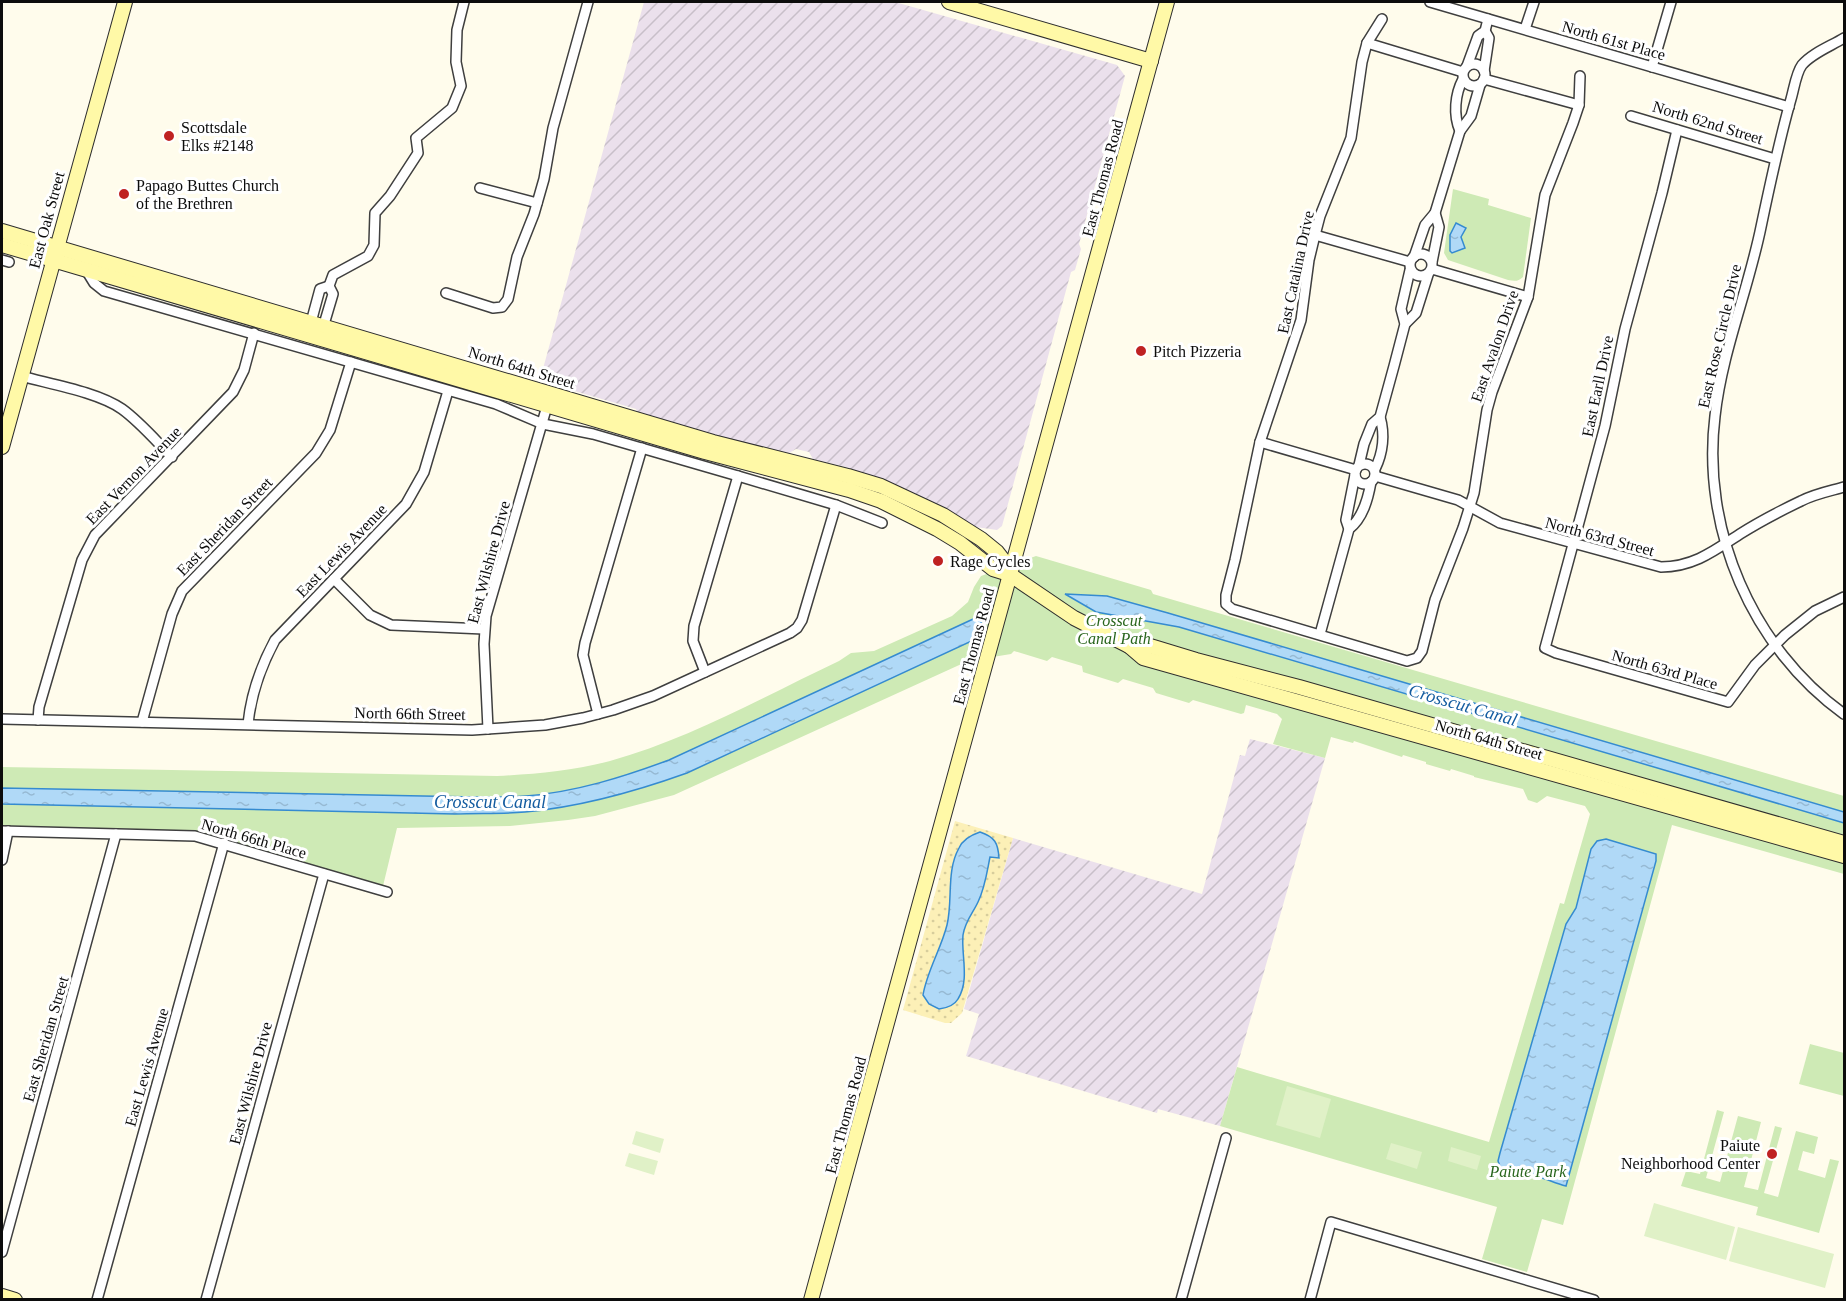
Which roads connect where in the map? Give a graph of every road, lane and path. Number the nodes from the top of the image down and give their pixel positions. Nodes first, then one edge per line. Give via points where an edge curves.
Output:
1 (125, 2) edge
2 (464, 2) edge
3 (588, 2) edge
4 (949, 2) edge
5 (1167, 2) edge
6 (1430, 2) edge
7 (1534, 2) edge
8 (1671, 2) edge
9 (1382, 19) dead end
10 (1488, 19) junction
11 (1525, 29) junction
12 (1485, 31) junction
13 (1845, 38) edge
14 (1367, 43) junction
15 (1151, 61) junction
16 (1652, 67) junction
17 (1464, 72) junction
18 (1580, 76) dead end
19 (1483, 78) junction
20 (1579, 105) junction
21 (1789, 107) junction
22 (1631, 116) dead end
23 (1677, 130) junction
24 (1460, 131) junction
25 (1776, 159) junction
26 (480, 188) dead end
27 (537, 203) junction
28 (1436, 213) junction
29 (2, 231) edge
30 (1315, 235) junction
31 (2, 245) edge
32 (54, 253) junction
33 (1411, 263) junction
34 (1431, 268) junction
35 (86, 270) junction
36 (446, 293) dead end
37 (1528, 297) junction
38 (1405, 324) junction
39 (316, 330) junction
40 (254, 333) junction
41 (351, 362) junction
42 (21, 376) junction
43 (448, 391) junction
44 (549, 399) junction
45 (1380, 417) junction
46 (543, 424) junction
47 (1260, 442) junction
48 (2, 447) edge
49 (642, 448) junction
50 (172, 457) junction
51 (1357, 470) junction
52 (738, 476) junction
53 (1374, 476) junction
54 (1845, 487) edge
55 (836, 505) junction
56 (1470, 506) junction
57 (882, 523) dead end
58 (1349, 529) junction
59 (1572, 544) junction
60 (1726, 544) junction
61 (1010, 574) junction
62 (334, 579) junction
63 (1845, 597) edge
64 (484, 629) junction
65 (1320, 634) junction
66 (1776, 645) junction
67 (1129, 646) junction
68 (1545, 648) joint
69 (705, 672) junction
70 (598, 714) junction
71 (1845, 714) edge
72 (2, 719) edge
73 (38, 720) junction
74 (142, 722) junction
75 (248, 724) junction
76 (488, 729) junction
77 (5, 831) edge
78 (116, 834) junction
79 (224, 843) junction
80 (1845, 843) edge
81 (1845, 856) edge
82 (2, 860) edge
83 (324, 874) junction
84 (387, 892) dead end
85 (1226, 1138) dead end
86 (2, 1252) edge
87 (2, 1296) edge
88 (15, 1299) edge
89 (97, 1299) edge
90 (206, 1299) edge
91 (811, 1299) edge
92 (1181, 1299) edge
93 (1310, 1299) edge
94 (1594, 1299) edge

1 - 32 main road, East Oak Street
2 - 39 street via 457,30 456,62 461,86 452,108 416,138 418,153 375,213 374,244 368,256 333,275 329,285 333,294
3 - 27 street
4 - 15 main road
5 - 15 main road, East Thomas Road
6 - 10 street, North 61st Place
7 - 11 street
8 - 16 street
9 - 14 street, East Catalina Drive
10 - 11 street, North 61st Place
10 - 12 street
11 - 16 street, North 61st Place
12 - 17 street via 1478,36
12 - 19 street via 1489,38
13 - 21 street, East Rose Circle Drive via 1802,65
14 - 17 street
14 - 30 street, East Catalina Drive via 1352,132
15 - 61 main road, East Thomas Road
16 - 21 street, North 61st Place
17 - 19 street via 1470,86
17 - 19 street via 1477,64
17 - 24 street via 1455,120
18 - 20 street, East Avalon Drive
19 - 20 street
19 - 24 street via 1471,116
20 - 37 street, East Avalon Drive via 1545,195
21 - 25 street, East Rose Circle Drive
22 - 23 street, North 62nd Street
23 - 25 street, North 62nd Street
23 - 59 street, East Earll Drive
24 - 28 street
25 - 60 street, East Rose Circle Drive via 1725,360 1715,416 1716,503
26 - 27 street
27 - 36 street via 517,257 508,299 502,307 493,308
28 - 33 street via 1425,225
28 - 34 street via 1440,227
29 - 32 main road, North 64th Street
30 - 33 street
30 - 47 street, East Catalina Drive via 1301,320
31 - 32 main road, North 64th Street
32 - 35 main road, North 64th Street
32 - 39 main road, North 64th Street
32 - 42 main road, East Oak Street
33 - 34 street via 1418,277
33 - 34 street via 1424,254
33 - 38 street via 1401,309
34 - 37 street
34 - 38 street via 1416,313
35 - 39 main road, North 64th Street
35 - 40 street via 104,291
37 - 56 street, East Avalon Drive via 1489,401
38 - 45 street
39 - 44 main road, North 64th Street
40 - 41 street
40 - 50 street, East Vernon Avenue via 233,392
41 - 43 street
41 - 74 street, East Sheridan Street via 330,430 316,453 182,591
42 - 48 main road, East Oak Street
42 - 50 street via 111,403
43 - 46 street via 496,404
43 - 62 street, East Lewis Avenue via 424,472 406,504
44 - 46 street, East Wilshire Drive
44 - 61 main road, North 64th Street via 705,452 908,498 960,525 997,552
45 - 51 street via 1372,424
45 - 53 street via 1384,430
46 - 49 street
46 - 64 street, East Wilshire Drive
47 - 51 street
47 - 65 street, East Catalina Drive via 1226,604
49 - 52 street
49 - 70 street via 583,655
50 - 73 street, East Vernon Avenue via 87,547
51 - 53 street via 1368,464
51 - 53 street via 1362,484
51 - 58 street via 1346,519
52 - 55 street
52 - 69 street via 694,626 693,641
53 - 56 street, North 63rd Street
53 - 58 street via 1361,515
54 - 60 street, North 63rd Street via 1804,499
55 - 57 street
55 - 69 street, North 66th Street via 797,628
56 - 59 street, North 63rd Street via 1500,523
56 - 65 street, East Avalon Drive via 1417,658 1407,661
58 - 65 street
59 - 60 street, North 63rd Street via 1648,565 1673,567 1698,560
59 - 68 street, East Earll Drive
60 - 66 street, East Rose Circle Drive via 1747,598
61 - 67 main road, North 64th Street via 1074,618
61 - 91 main road, East Thomas Road
62 - 64 street via 370,615 391,625
62 - 75 street, East Lewis Avenue via 275,639 261,667
63 - 66 street, North 63rd Place via 1815,611
64 - 76 street, East Wilshire Drive
66 - 68 street, North 63rd Place via 1755,665 1728,702
66 - 71 street, East Rose Circle Drive via 1811,686
67 - 80 main road, North 64th Street via 1150,646
67 - 81 main road, North 64th Street via 1143,658
69 - 70 street, North 66th Street
70 - 76 street, North 66th Street via 545,725
72 - 73 street, North 66th Street
73 - 74 street, North 66th Street
74 - 75 street, North 66th Street
75 - 76 street, North 66th Street
77 - 78 street, North 66th Place
77 - 82 street
78 - 79 street, North 66th Place via 185,834
78 - 86 street, East Sheridan Street
79 - 83 street, North 66th Place
79 - 89 street, East Lewis Avenue
83 - 84 street, North 66th Place
83 - 90 street, East Wilshire Drive
85 - 92 street
87 - 88 main road
93 - 94 street via 1332,1222

